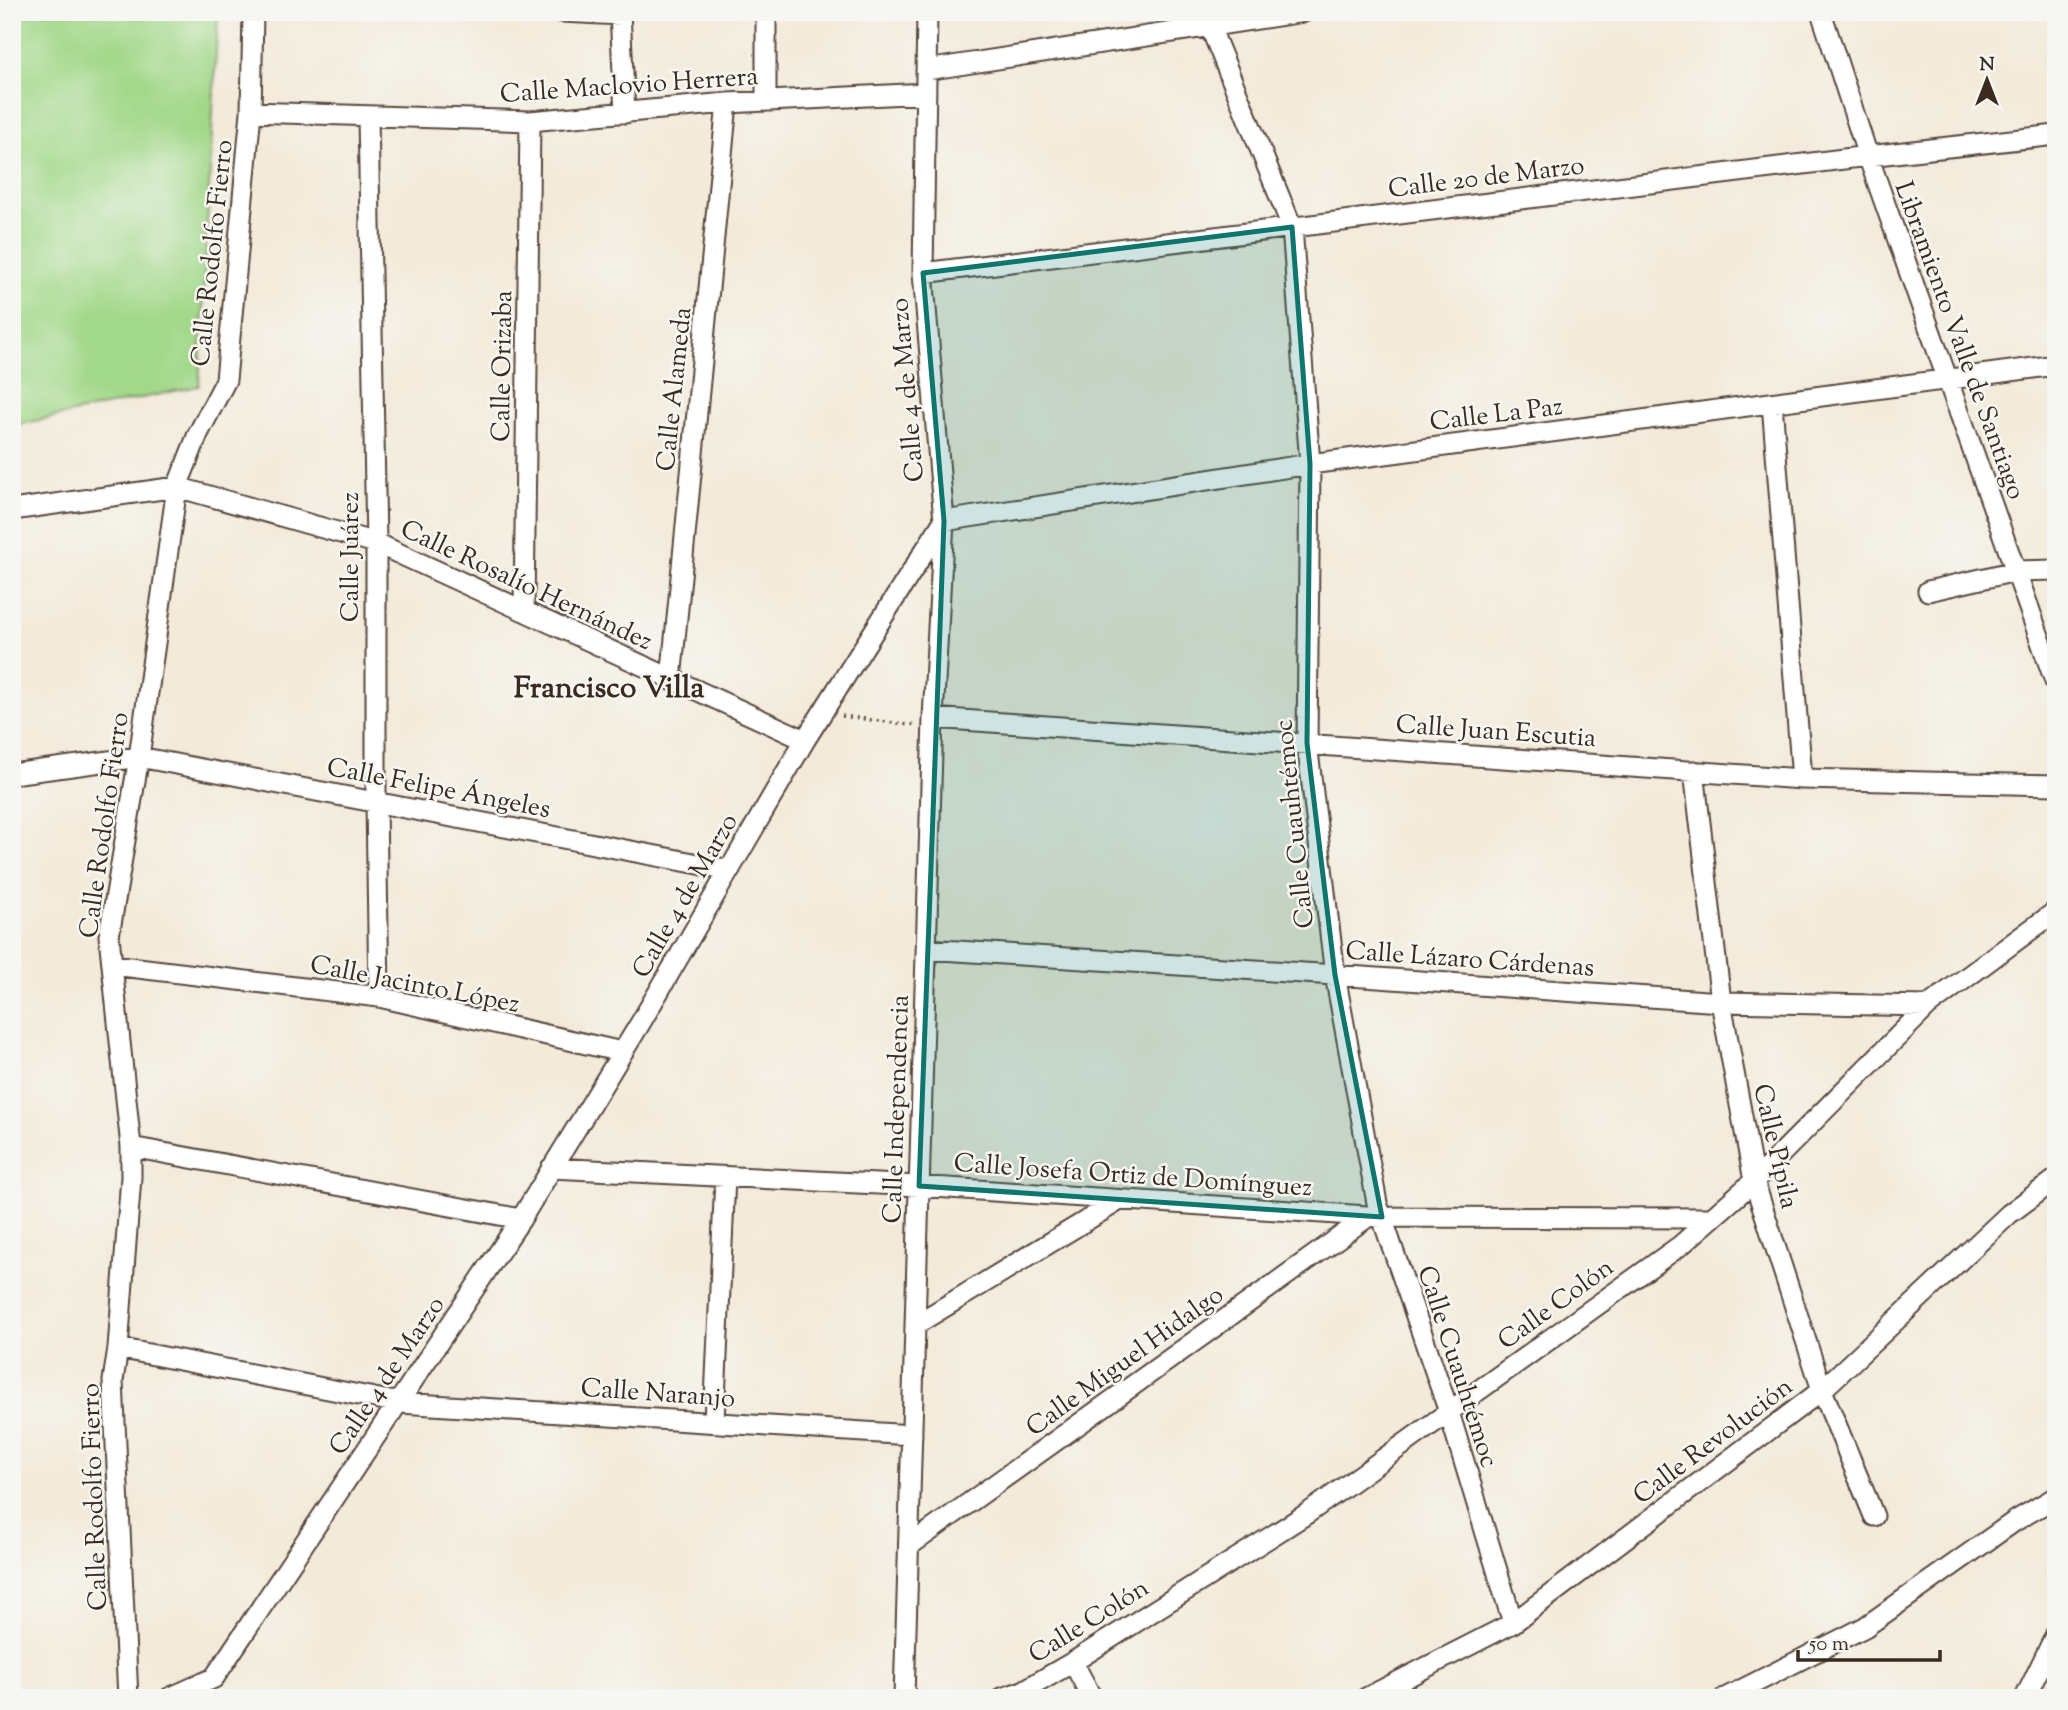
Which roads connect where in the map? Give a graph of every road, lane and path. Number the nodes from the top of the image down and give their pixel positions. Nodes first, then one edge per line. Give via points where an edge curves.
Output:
1 (253, 12) edge
2 (562, 12) edge
3 (766, 12) edge
4 (927, 12) edge
5 (1304, 12) edge
6 (1821, 12) edge
7 (621, 14) edge
8 (1207, 19) edge
9 (926, 70) junction
10 (926, 93) junction
11 (766, 101) junction
12 (727, 103) junction
13 (251, 112) junction
14 (625, 113) junction
15 (368, 116) junction
16 (530, 121) junction
17 (2056, 135) edge
18 (1868, 156) junction
19 (1292, 227) junction
20 (923, 273) junction
21 (2056, 365) edge
22 (1948, 380) junction
23 (1772, 403) junction
24 (1310, 464) junction
25 (177, 487) junction
26 (12, 510) edge
27 (944, 521) junction
28 (376, 543) junction
29 (2056, 570) edge
30 (2016, 571) junction
31 (1928, 591) dead end
32 (524, 611) junction
33 (671, 680) junction
34 (2056, 684) edge
35 (822, 713) junction
36 (933, 718) junction
37 (805, 740) junction
38 (1307, 743) junction
39 (139, 757) junction
40 (1694, 771) junction
41 (12, 774) edge
42 (1802, 779) junction
43 (2056, 785) edge
44 (376, 802) junction
45 (730, 870) junction
46 (2056, 911) edge
47 (926, 949) junction
48 (113, 965) junction
49 (1335, 975) junction
50 (379, 997) junction
51 (1721, 1002) junction
52 (1928, 1006) junction
53 (622, 1052) junction
54 (131, 1147) junction
55 (551, 1168) junction
56 (725, 1177) junction
57 (2056, 1180) edge
58 (1754, 1181) junction
59 (919, 1186) junction
60 (1120, 1200) junction
61 (1376, 1217) junction
62 (1712, 1218) junction
63 (521, 1219) junction
64 (915, 1325) junction
65 (118, 1348) junction
66 (1822, 1390) junction
67 (400, 1403) junction
68 (1449, 1412) junction
69 (714, 1422) junction
70 (912, 1435) junction
71 (2056, 1497) edge
72 (1874, 1516) dead end
73 (909, 1546) junction
74 (1513, 1623) junction
75 (2056, 1634) edge
76 (1073, 1662) junction
77 (128, 1698) edge
78 (169, 1698) edge
79 (904, 1698) edge
80 (1002, 1698) edge
81 (1091, 1698) edge
82 (1366, 1698) edge
83 (1725, 1698) edge
84 (2025, 1698) edge

1 - 13 street, Calle Rodolfo Fierro
2 - 7 street
3 - 11 street
4 - 9 street, Calle 4 de Marzo
5 - 8 street
6 - 18 street, Libramiento Valle de Santiago
7 - 14 street
8 - 9 street
8 - 19 street, Calle Cuauhtémoc
9 - 10 street, Calle 4 de Marzo
10 - 11 street, Calle Maclovio Herrera
10 - 20 street, Calle 4 de Marzo
11 - 12 street, Calle Maclovio Herrera
12 - 14 street, Calle Maclovio Herrera
12 - 33 street, Calle Alameda
13 - 15 street, Calle Maclovio Herrera
13 - 25 street, Calle Rodolfo Fierro via 226,380
14 - 16 street, Calle Maclovio Herrera
15 - 16 street, Calle Maclovio Herrera
15 - 28 street, Calle Juárez
16 - 32 street, Calle Orizaba
17 - 18 street, Calle 20 de Marzo
18 - 19 street, Calle 20 de Marzo
18 - 22 street, Libramiento Valle de Santiago
19 - 20 street, Calle 20 de Marzo
19 - 24 street, Calle Cuauhtémoc
20 - 27 street, Calle 4 de Marzo
21 - 22 street, Calle La Paz
22 - 23 street, Calle La Paz
22 - 30 street, Libramiento Valle de Santiago
23 - 24 street, Calle La Paz
23 - 42 street
24 - 27 street, Calle La Paz
24 - 38 street, Calle Cuauhtémoc
25 - 26 street, Calle Rosalío Hernández
25 - 28 street, Calle Rosalío Hernández
25 - 39 street, Calle Rodolfo Fierro
27 - 35 street, Calle 4 de Marzo
27 - 36 street, Calle Independencia
28 - 32 street, Calle Rosalío Hernández
28 - 44 street, Calle Juárez
29 - 30 street
30 - 31 street
30 - 34 street, Libramiento Valle de Santiago
32 - 33 street, Calle Rosalío Hernández
33 - 37 street, Calle Rosalío Hernández
35 - 36 path via 909,725
35 - 37 street, Calle 4 de Marzo
36 - 38 street, Calle Juan Escutia
36 - 47 street, Calle Independencia
37 - 45 street, Calle 4 de Marzo
38 - 40 street, Calle Juan Escutia
38 - 49 street, Calle Cuauhtémoc
39 - 41 street, Calle Felipe Ángeles
39 - 44 street, Calle Felipe Ángeles
39 - 48 street, Calle Rodolfo Fierro via 109,936
40 - 42 street, Calle Juan Escutia
40 - 51 street, Calle Pípila
42 - 43 street, Calle Juan Escutia
44 - 45 street, Calle Felipe Ángeles
44 - 50 street, Calle Juárez
45 - 53 street, Calle 4 de Marzo
46 - 52 street, Calle Colón
47 - 49 street, Calle Lázaro Cárdenas
47 - 59 street, Calle Independencia
48 - 50 street, Calle Jacinto López
48 - 54 street, Calle Rodolfo Fierro
49 - 51 street, Calle Lázaro Cárdenas
49 - 61 street, Calle Cuauhtémoc
50 - 53 street, Calle Jacinto López
51 - 52 street, Calle Lázaro Cárdenas
51 - 58 street, Calle Pípila
52 - 58 street, Calle Colón
53 - 55 street, Calle 4 de Marzo
54 - 63 street
54 - 65 street, Calle Rodolfo Fierro
55 - 56 street, Calle Josefa Ortiz de Domínguez
55 - 63 street, Calle 4 de Marzo
56 - 59 street, Calle Josefa Ortiz de Domínguez
56 - 69 street
57 - 66 street, Calle Revolución via 2009,1214
58 - 62 street, Calle Colón
58 - 66 street, Calle Pípila
59 - 60 street, Calle Josefa Ortiz de Domínguez
59 - 64 street, Calle Independencia
60 - 61 street, Calle Josefa Ortiz de Domínguez
60 - 64 street
61 - 62 street, Calle Josefa Ortiz de Domínguez
61 - 68 street, Calle Cuauhtémoc
61 - 73 street, Calle Miguel Hidalgo
62 - 68 street, Calle Colón
63 - 67 street, Calle 4 de Marzo
64 - 70 street, Calle Independencia
65 - 67 street, Calle Naranjo
65 - 77 street, Calle Rodolfo Fierro via 113,1381
66 - 72 street, Calle Pípila
66 - 74 street, Calle Revolución
67 - 69 street, Calle Naranjo
67 - 78 street, Calle 4 de Marzo via 214,1678
68 - 74 street, Calle Cuauhtémoc
68 - 76 street, Calle Colón via 1308,1513
69 - 70 street, Calle Naranjo
70 - 73 street, Calle Independencia
71 - 83 street via 1865,1627
73 - 79 street, Calle Independencia
74 - 82 street, Calle Revolución
75 - 84 street
76 - 80 street, Calle Colón
76 - 81 street

